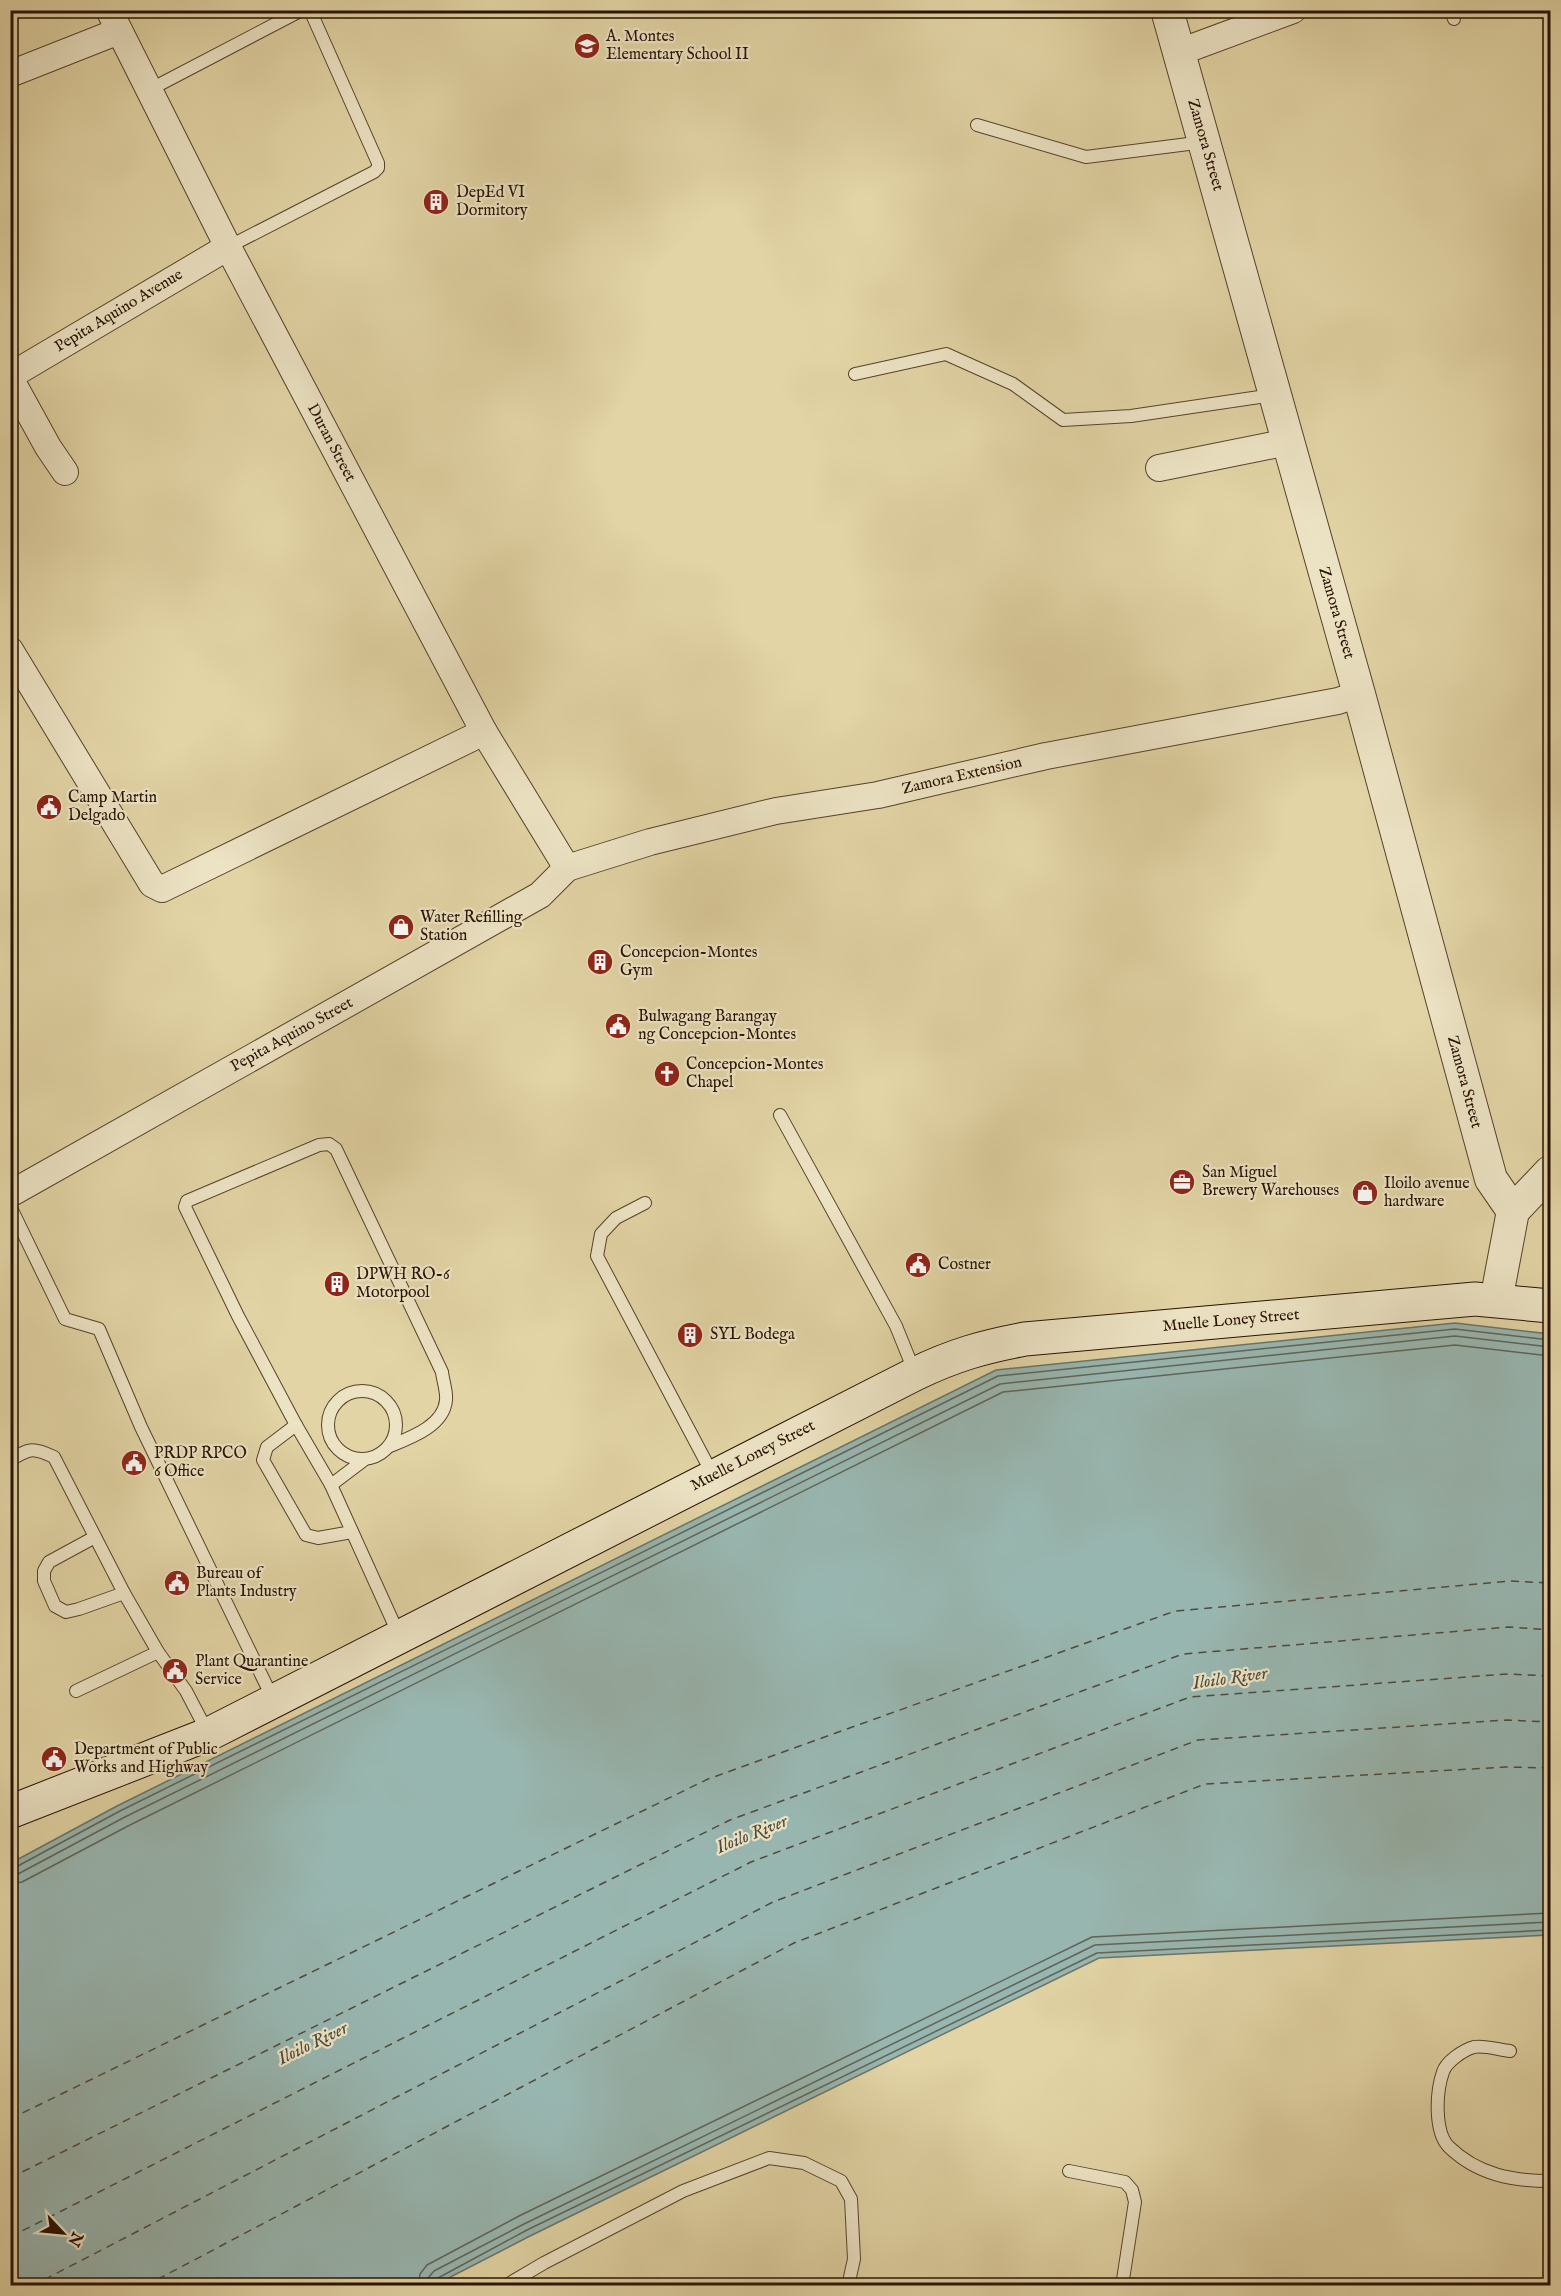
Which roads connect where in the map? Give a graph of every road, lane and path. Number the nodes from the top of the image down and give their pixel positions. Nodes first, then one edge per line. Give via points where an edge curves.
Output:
1 (302, 10) edge
2 (310, 10) edge
3 (1167, 10) edge
4 (1293, 10) edge
5 (114, 21) edge
6 (1177, 53) junction
7 (10, 74) edge
8 (149, 90) junction
9 (977, 126) dead end
10 (1205, 142) junction
11 (228, 247) junction
12 (855, 374) dead end
13 (10, 377) edge
14 (1274, 395) junction
15 (1288, 442) junction
16 (1159, 468) dead end
17 (64, 472) dead end
18 (10, 650) edge
19 (1359, 694) junction
20 (484, 732) junction
21 (567, 868) junction
22 (780, 1115) dead end
23 (1551, 1172) edge
24 (10, 1194) edge
25 (645, 1203) dead end
26 (10, 1206) edge
27 (1513, 1211) junction
28 (1496, 1301) junction
29 (1551, 1306) edge
30 (915, 1374) junction
31 (296, 1425) junction
32 (390, 1446) junction
33 (10, 1460) edge
34 (364, 1460) junction
35 (713, 1476) junction
36 (331, 1485) junction
37 (352, 1532) junction
38 (95, 1537) junction
39 (124, 1593) junction
40 (399, 1637) junction
41 (158, 1652) junction
42 (76, 1691) dead end
43 (274, 1700) junction
44 (209, 1734) junction
45 (10, 1812) edge
46 (1510, 2051) dead end
47 (1069, 2171) dead end
48 (1551, 2181) edge
49 (505, 2286) edge
50 (848, 2286) edge
51 (1122, 2286) edge

1 - 8 lane
2 - 11 lane via 378,168
3 - 6 street, Zamora Street
4 - 6 street
5 - 7 street
5 - 8 street, Duran Street
6 - 10 street, Zamora Street
8 - 11 street, Duran Street
9 - 10 lane via 1086,157
10 - 14 street, Zamora Street
11 - 13 street, Pepita Aquino Avenue
11 - 20 street, Duran Street
12 - 14 lane via 946,354 1013,384 1063,420 1131,416
13 - 17 street
14 - 15 street, Zamora Street
15 - 16 street
15 - 19 street, Zamora Street
18 - 20 street via 152,884 162,889
19 - 21 street, Zamora Extension via 1046,756 878,795 776,811 650,842
19 - 27 street, Zamora Street via 1491,1179
20 - 21 street, Duran Street
21 - 24 street, Pepita Aquino Street via 540,895
22 - 30 lane via 896,1326
23 - 27 street
25 - 35 lane via 616,1218 601,1234 597,1256
26 - 43 lane via 65,1319 99,1329 141,1427
27 - 28 street
28 - 29 main road, Muelle Loney Street
28 - 30 main road, Muelle Loney Street via 1475,1299 1025,1339 982,1347
30 - 35 main road, Muelle Loney Street
31 - 32 lane via 185,1207 192,1197 329,1144 336,1149 442,1372 446,1401 439,1417 418,1434
31 - 36 lane
31 - 37 lane via 267,1446 263,1460 306,1535 318,1538
32 - 34 lane via 375,1458
32 - 34 lane via 395,1417 385,1400 368,1391 349,1393 329,1414 328,1433 338,1450
33 - 38 lane via 28,1449 54,1456
34 - 36 lane
35 - 40 main road, Muelle Loney Street
36 - 37 lane
37 - 40 lane
38 - 39 lane
38 - 39 lane via 50,1562 44,1571 55,1606 73,1611
39 - 41 lane
40 - 43 main road, Muelle Loney Street
41 - 42 lane
41 - 44 lane via 186,1691
43 - 44 main road, Muelle Loney Street
44 - 45 main road, Muelle Loney Street
46 - 48 lane via 1474,2047 1456,2056 1443,2070 1437,2118 1448,2146 1476,2166 1521,2181
47 - 51 lane via 1125,2182 1132,2190 1135,2202
49 - 50 lane via 683,2191 769,2158 804,2163 841,2181 851,2199 854,2259

